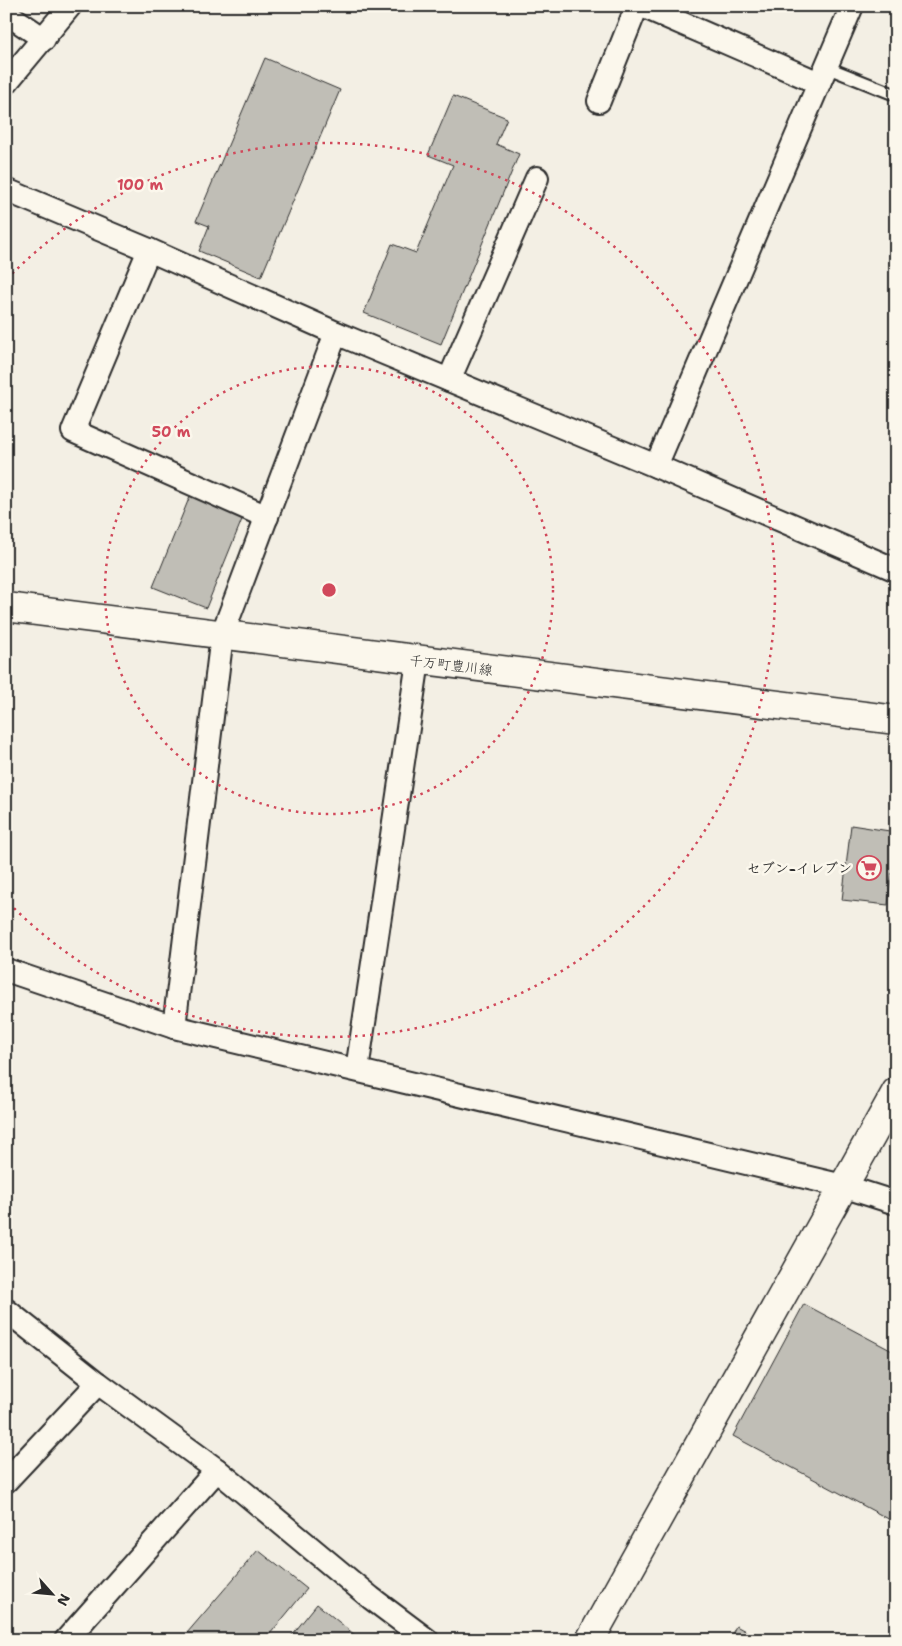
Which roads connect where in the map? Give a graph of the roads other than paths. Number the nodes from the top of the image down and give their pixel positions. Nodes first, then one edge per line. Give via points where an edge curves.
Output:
1 (70, 6) edge
2 (637, 6) edge
3 (642, 6) edge
4 (852, 6) edge
5 (6, 13) edge
6 (44, 39) junction
7 (822, 75) junction
8 (6, 83) edge
9 (896, 95) edge
10 (599, 101) dead end
11 (537, 178) dead end
12 (6, 190) edge
13 (149, 250) junction
14 (336, 333) junction
15 (449, 380) junction
16 (656, 466) junction
17 (267, 517) junction
18 (896, 570) edge
19 (6, 607) edge
20 (222, 635) junction
21 (418, 661) junction
22 (896, 720) edge
23 (6, 970) edge
24 (174, 1027) junction
25 (356, 1070) junction
26 (896, 1092) edge
27 (844, 1186) junction
28 (896, 1203) edge
29 (6, 1310) edge
30 (98, 1384) junction
31 (217, 1470) junction
32 (6, 1481) edge
33 (66, 1640) edge
34 (427, 1640) edge
35 (590, 1640) edge

1 - 6 street
2 - 10 street
3 - 7 street
4 - 7 street
5 - 6 street
6 - 8 street
7 - 9 lane
7 - 16 street
11 - 15 street
12 - 13 street
13 - 14 street
13 - 17 street via 73,431
14 - 15 street
14 - 17 street
15 - 16 street
16 - 18 street
17 - 20 street
19 - 20 main road, 千万町豊川線
20 - 21 main road, 千万町豊川線
20 - 24 street
21 - 22 main road, 千万町豊川線
21 - 25 street
23 - 24 street
24 - 25 street
25 - 27 street
26 - 27 main road
27 - 28 street
27 - 35 main road
29 - 30 street
30 - 31 street
30 - 32 street
31 - 33 street
31 - 34 street via 371,1598

